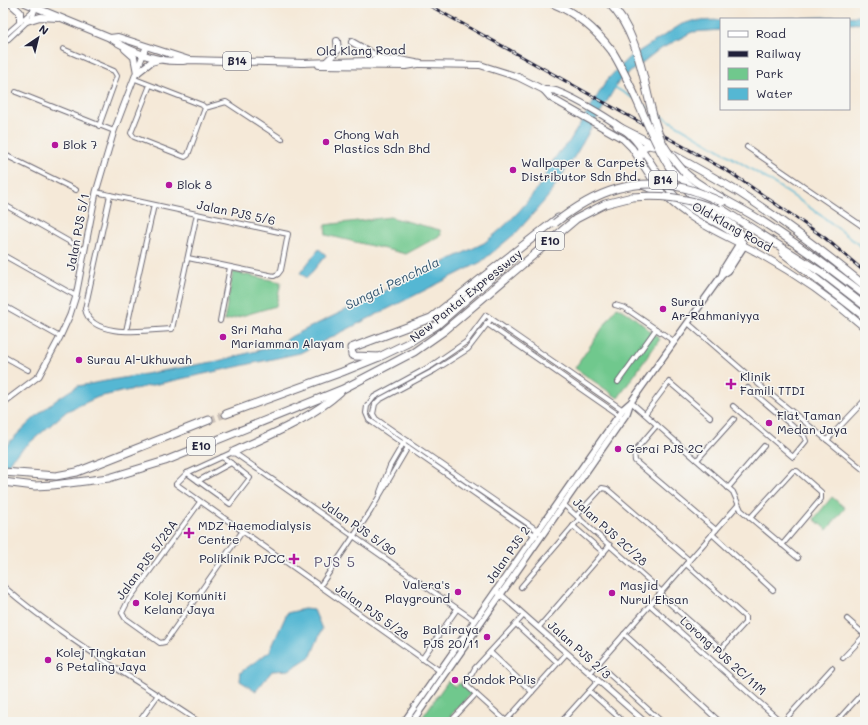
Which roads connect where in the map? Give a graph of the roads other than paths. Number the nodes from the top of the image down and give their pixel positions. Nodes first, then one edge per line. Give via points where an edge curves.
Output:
1 (10, 3) edge
2 (25, 3) edge
3 (552, 3) edge
4 (610, 3) edge
5 (36, 7) junction
6 (63, 18) junction
7 (20, 21) junction
8 (27, 21) junction
9 (3, 37) edge
10 (110, 38) junction
11 (337, 41) dead end
12 (352, 42) dead end
13 (3, 44) edge
14 (122, 47) junction
15 (146, 47) junction
16 (63, 49) dead end
17 (143, 54) junction
18 (164, 59) junction
19 (189, 60) junction
20 (384, 60) junction
21 (327, 61) junction
22 (301, 63) junction
23 (421, 64) junction
24 (136, 76) junction
25 (150, 85) junction
26 (544, 90) junction
27 (16, 92) dead end
28 (205, 108) junction
29 (100, 126) junction
30 (617, 126) junction
31 (114, 131) junction
32 (282, 139) dead end
33 (747, 147) dead end
34 (641, 148) junction
35 (661, 149) junction
36 (3, 154) edge
37 (639, 158) junction
38 (670, 168) junction
39 (76, 190) dead end
40 (96, 192) junction
41 (661, 192) junction
42 (110, 195) junction
43 (3, 204) edge
44 (154, 205) junction
45 (197, 214) junction
46 (865, 228) edge
47 (741, 243) junction
48 (84, 250) junction
49 (3, 255) edge
50 (188, 258) junction
51 (230, 267) junction
52 (865, 286) edge
53 (865, 295) edge
54 (76, 296) junction
55 (865, 301) edge
56 (3, 305) edge
57 (615, 305) dead end
58 (865, 306) edge
59 (865, 317) edge
60 (490, 318) junction
61 (482, 320) junction
62 (220, 321) dead end
63 (688, 323) junction
64 (487, 324) junction
65 (865, 328) edge
66 (656, 329) junction
67 (126, 331) junction
68 (60, 337) junction
69 (675, 342) junction
70 (3, 356) edge
71 (379, 357) junction
72 (28, 370) dead end
73 (618, 382) dead end
74 (748, 388) dead end
75 (343, 389) junction
76 (865, 400) edge
77 (631, 402) junction
78 (3, 403) edge
79 (733, 406) dead end
80 (226, 414) tunnel mouth
81 (623, 414) junction
82 (645, 414) junction
83 (710, 417) dead end
84 (734, 419) dead end
85 (209, 420) tunnel mouth
86 (657, 425) junction
87 (405, 439) junction
88 (827, 440) junction
89 (411, 443) junction
90 (402, 444) junction
91 (764, 446) dead end
92 (408, 448) junction
93 (233, 452) junction
94 (222, 457) junction
95 (697, 460) junction
96 (232, 463) junction
97 (865, 471) edge
98 (3, 472) edge
99 (187, 473) junction
100 (198, 481) junction
101 (3, 482) edge
102 (728, 488) junction
103 (380, 492) junction
104 (200, 502) junction
105 (563, 504) junction
106 (738, 505) junction
107 (578, 517) junction
108 (750, 518) junction
109 (573, 526) junction
110 (716, 530) junction
111 (242, 532) junction
112 (539, 534) junction
113 (712, 534) junction
114 (354, 537) junction
115 (610, 545) junction
116 (782, 545) junction
117 (604, 553) junction
118 (798, 558) dead end
119 (689, 560) junction
120 (686, 564) junction
121 (320, 586) junction
122 (3, 587) edge
123 (521, 587) dead end
124 (773, 590) dead end
125 (498, 592) junction
126 (660, 593) junction
127 (650, 605) junction
128 (457, 609) junction
129 (524, 615) junction
130 (847, 619) dead end
131 (475, 622) junction
132 (516, 624) junction
133 (539, 627) junction
134 (624, 634) junction
135 (865, 635) edge
136 (490, 652) junction
137 (567, 653) junction
138 (843, 658) dead end
139 (422, 659) junction
140 (558, 663) junction
141 (598, 664) junction
142 (832, 668) dead end
143 (440, 672) junction
144 (590, 673) junction
145 (598, 681) junction
146 (865, 690) edge
147 (589, 691) junction
148 (532, 692) junction
149 (476, 694) junction
150 (158, 695) junction
151 (563, 721) edge
152 (139, 722) edge
153 (199, 722) edge
154 (404, 722) edge
155 (412, 722) edge
156 (450, 722) edge
157 (505, 722) edge
158 (624, 722) edge
159 (645, 722) edge
160 (662, 722) edge
161 (720, 722) edge
162 (784, 722) edge
163 (836, 722) edge

1 - 7 main road via 20,12
2 - 5 main road, Old Klang Road / B14
3 - 38 highway, bridge via 585,22 612,51
4 - 53 highway, bridge via 629,33 638,55 646,94 660,137 685,173 700,186 752,214 783,235
5 - 6 main road, Old Klang Road / B14
5 - 7 street
5 - 8 street via 33,16
6 - 8 main road via 40,17
6 - 10 main road, Old Klang Road / B14
7 - 9 street
8 - 13 street
10 - 14 main road, Old Klang Road / B14
10 - 15 main road, Old Klang Road / B14 via 118,37
11 - 21 main road via 338,50
12 - 20 main road
14 - 17 main road, Old Klang Road / B14
14 - 24 main road via 134,57
15 - 17 street, Jalan PJS 5/1
15 - 19 main road, Old Klang Road / B14
16 - 29 street via 114,71 117,76
17 - 18 main road, Old Klang Road / B14
17 - 24 street, Jalan PJS 5/1
18 - 19 main road, Old Klang Road / B14
18 - 24 main road via 151,62
19 - 22 main road, Old Klang Road / B14
20 - 21 main road, Old Klang Road / B14
20 - 23 main road, Old Klang Road / B14 via 406,60
21 - 22 main road, Old Klang Road / B14
22 - 23 main road, Old Klang Road / B14 via 406,66
23 - 26 main road, Old Klang Road / B14 via 480,65 518,77
24 - 25 street
24 - 31 street, Jalan PJS 5/1
25 - 28 street
25 - 28 street via 131,133 134,137 188,155
26 - 30 main road, Old Klang Road / B14 via 555,91 582,104
26 - 37 main road, Old Klang Road / B14 via 551,98 622,139
27 - 29 street
28 - 32 street via 226,102
29 - 31 street
30 - 34 main road, Old Klang Road / B14
30 - 35 highway
31 - 40 street, Jalan PJS 5/1
33 - 46 street
34 - 35 highway via 649,145
34 - 37 highway
34 - 47 main road, Old Klang Road / B14 via 671,192 684,204
35 - 52 highway via 742,194 824,252
36 - 39 street
37 - 41 main road, Old Klang Road / B14
38 - 47 highway via 698,202 734,226 741,234
38 - 58 highway via 701,196 822,273
40 - 42 street, Jalan PJS 5/6
40 - 48 street, Jalan PJS 5/1
41 - 47 main road, Old Klang Road / B14 via 679,210 697,222
41 - 71 highway via 628,184 605,190 584,200 431,318 351,348 355,356
42 - 44 street, Jalan PJS 5/6
42 - 67 street via 85,309 87,316 98,325 116,331
43 - 48 street
44 - 45 street, Jalan PJS 5/6
44 - 67 street
45 - 50 street
45 - 51 street, Jalan PJS 5/6 via 288,234 278,274 274,276
47 - 63 main road, Jalan PJS 2
47 - 65 main road, Old Klang Road / B14 via 811,285
48 - 54 street, Jalan PJS 5/1
49 - 54 street
50 - 51 street, Jalan PJS 5/6
50 - 67 street via 172,329
51 - 62 street
54 - 68 street, Jalan PJS 5/1
55 - 71 highway, New Pantai Expressway / E10, bridge via 777,237 722,202 688,189 648,184 603,192 586,200 555,223 436,325
56 - 68 street
57 - 66 street via 625,308
59 - 75 highway, New Pantai Expressway / E10, bridge via 775,247 710,206 673,196 632,197 605,204 576,219 477,303 414,352
60 - 61 street via 486,315
60 - 64 street
60 - 81 street
61 - 64 street
61 - 90 street via 466,342 431,366 374,396 367,406 369,420
63 - 69 main road, Jalan PJS 2
63 - 88 street
64 - 81 street
64 - 87 street via 468,349 375,404 373,414 376,419
66 - 69 street
66 - 73 street
68 - 78 street, Jalan PJS 5/1 via 39,376
69 - 77 main road, Jalan PJS 2
70 - 72 street
71 - 80 highway, New Pantai Expressway / E10
74 - 79 street via 804,436 806,441 793,457
75 - 93 highway via 329,402 275,433
75 - 101 highway, New Pantai Expressway / E10 via 165,461 109,478 35,486
76 - 88 street
77 - 81 main road, Jalan PJS 2
77 - 82 street
81 - 105 main road, Jalan PJS 2
81 - 112 main road, Jalan PJS 2
82 - 83 street via 669,382
82 - 86 street
84 - 95 street
85 - 98 highway, E10 via 77,472 56,476
86 - 95 street
86 - 110 street via 634,452 635,461
87 - 89 street
87 - 90 street
88 - 97 street
89 - 92 street
89 - 112 street
90 - 92 street
90 - 103 street
91 - 102 street
92 - 103 street
92 - 112 street
93 - 94 street
93 - 114 street, Jalan PJS 5/30
94 - 96 street
94 - 99 street
95 - 102 street
96 - 100 street
96 - 100 street via 250,478 230,504
99 - 100 street
99 - 104 street, Jalan PJS 5/28 via 176,484
102 - 106 street via 737,498
103 - 114 street
104 - 111 street, Jalan PJS 5/28
104 - 111 street, Jalan PJS 5/28A via 122,613 125,618 160,643 168,638
105 - 107 street, Jalan PJS 2C/28
105 - 112 main road, Jalan PJS 2
106 - 108 street
106 - 110 street
107 - 109 street
107 - 115 street, Jalan PJS 2C/28
107 - 119 street via 602,488 607,489
108 - 116 street
108 - 116 street via 793,471 798,471 821,492 821,498
109 - 117 street
109 - 123 street
110 - 113 street
111 - 121 street, Jalan PJS 5/28
112 - 125 main road, Jalan PJS 2
113 - 119 street
113 - 124 street
114 - 121 street
114 - 128 street, Jalan PJS 5/30
115 - 117 street
115 - 126 street, Jalan PJS 2C/28
116 - 118 street
117 - 133 street
119 - 120 street
120 - 126 street
120 - 126 street, Jalan PJS 2C/28 via 745,617 744,623 722,648
121 - 139 street, Jalan PJS 5/28
122 - 150 street via 58,629 136,683
125 - 129 street, Jalan PJS 2/3
125 - 131 main road, Jalan PJS 2
125 - 155 main road
126 - 127 street
127 - 134 street
127 - 162 street, Lorong PJS 2C/11M
128 - 131 street, Jalan PJS 5/30
128 - 139 street
129 - 132 street
129 - 133 street, Jalan PJS 2/3
130 - 135 street
131 - 143 main road, Jalan PJS 2
132 - 136 street
132 - 140 street
133 - 137 street, Jalan PJS 2/3
134 - 141 street
134 - 161 street
135 - 138 street
136 - 148 street
136 - 149 street via 467,683
137 - 140 street
137 - 144 street, Jalan PJS 2/3
139 - 143 street, Jalan PJS 5/28
140 - 148 street
141 - 144 street
141 - 160 street
142 - 162 street
143 - 154 main road, Jalan PJS 2
144 - 145 street, Jalan PJS 2/3
145 - 147 street
145 - 159 street, Jalan PJS 2/3
146 - 163 street
147 - 151 street
147 - 158 street
148 - 157 street
149 - 156 street
149 - 157 street
150 - 152 street
150 - 153 street

